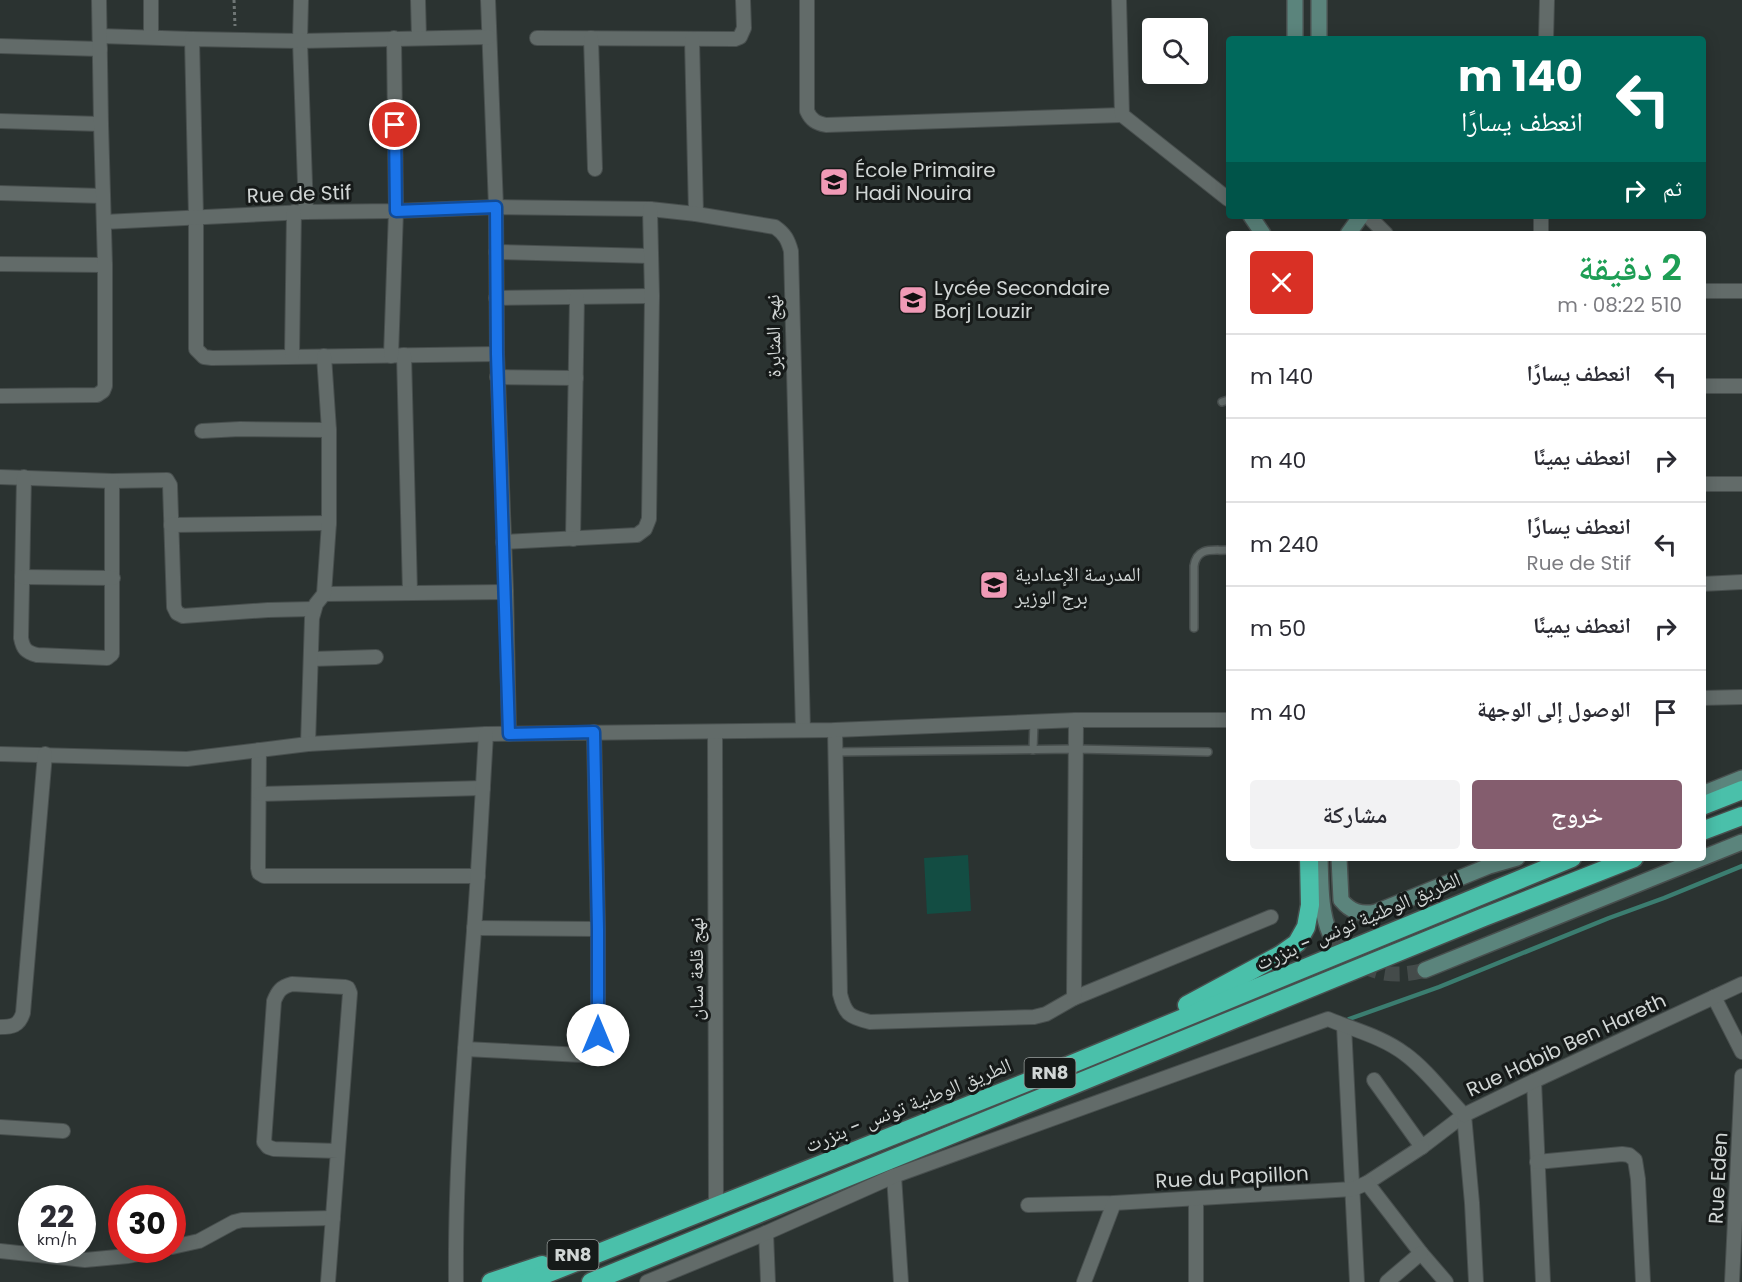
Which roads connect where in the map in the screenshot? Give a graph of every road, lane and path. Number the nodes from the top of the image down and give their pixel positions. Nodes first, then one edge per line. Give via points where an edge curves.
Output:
1 (99, 0) edge
2 (151, 0) edge
3 (234, 0) edge
4 (301, 0) edge
5 (418, 0) edge
6 (488, 0) edge
7 (743, 0) edge
8 (807, 0) edge
9 (1119, 0) edge
10 (1295, 0) edge
11 (1319, 0) edge
12 (1546, 0) edge
13 (1296, 36) edge
14 (1319, 36) edge
15 (1546, 36) edge
16 (151, 37) junction
17 (489, 37) junction
18 (394, 38) junction
19 (419, 38) junction
20 (537, 38) dead end
21 (591, 38) junction
22 (192, 39) junction
23 (692, 39) junction
24 (235, 40) junction
25 (300, 41) junction
26 (100, 42) junction
27 (0, 46) edge
28 (1122, 115) junction
29 (0, 121) edge
30 (101, 124) junction
31 (595, 169) dead end
32 (0, 193) edge
33 (103, 196) junction
34 (1226, 197) edge
35 (496, 207) junction
36 (650, 209) junction
37 (396, 211) junction
38 (300, 212) junction
39 (696, 214) junction
40 (196, 218) junction
41 (1359, 219) edge
42 (1371, 219) edge
43 (104, 222) junction
44 (1349, 231) edge
45 (1383, 231) edge
46 (496, 252) junction
47 (650, 256) junction
48 (0, 264) edge
49 (105, 266) junction
50 (1706, 291) edge
51 (1742, 291) edge
52 (652, 296) junction
53 (577, 297) junction
54 (496, 298) junction
55 (497, 354) junction
56 (398, 355) junction
57 (292, 356) junction
58 (324, 356) junction
59 (497, 377) junction
60 (576, 378) junction
61 (1706, 386) edge
62 (1742, 386) edge
63 (0, 396) edge
64 (329, 429) junction
65 (202, 431) dead end
66 (0, 477) edge
67 (24, 477) junction
68 (112, 481) junction
69 (1706, 484) edge
70 (1742, 484) edge
71 (329, 523) junction
72 (171, 525) junction
73 (573, 539) junction
74 (503, 542) junction
75 (1226, 550) edge
76 (22, 577) junction
77 (113, 578) junction
78 (1742, 582) edge
79 (1706, 584) edge
80 (410, 592) junction
81 (506, 592) junction
82 (324, 594) junction
83 (313, 609) junction
84 (1194, 628) dead end
85 (376, 657) dead end
86 (311, 659) junction
87 (1742, 697) edge
88 (1706, 698) edge
89 (1076, 720) junction
90 (1226, 720) edge
91 (1034, 722) junction
92 (835, 729) junction
93 (803, 730) junction
94 (594, 732) junction
95 (715, 732) junction
96 (486, 734) junction
97 (509, 734) junction
98 (308, 744) junction
99 (1076, 749) junction
100 (259, 750) junction
101 (1033, 750) junction
102 (835, 752) junction
103 (1208, 752) dead end
104 (0, 753) edge
105 (45, 754) junction
106 (1742, 778) edge
107 (483, 788) junction
108 (1742, 790) edge
109 (1706, 792) edge
110 (260, 794) junction
111 (1706, 804) edge
112 (1742, 816) edge
113 (1706, 830) edge
114 (1742, 842) edge
115 (1706, 857) edge
116 (1309, 861) edge
117 (1320, 861) edge
118 (1339, 861) edge
119 (1506, 861) edge
120 (1538, 861) edge
121 (1565, 861) edge
122 (1626, 861) edge
123 (1695, 861) edge
124 (478, 876) junction
125 (1271, 917) dead end
126 (474, 928) junction
127 (598, 929) junction
128 (1330, 934) tunnel mouth
129 (1425, 970) tunnel mouth
130 (1742, 984) edge
131 (1714, 997) junction
132 (1074, 998) junction
133 (1179, 1009) junction
134 (1344, 1026) junction
135 (0, 1028) edge
136 (465, 1050) junction
137 (1742, 1052) edge
138 (1050, 1073) junction
139 (1742, 1076) edge
140 (1374, 1080) dead end
141 (1534, 1081) junction
142 (1464, 1115) junction
143 (0, 1128) edge
144 (63, 1131) dead end
145 (1422, 1147) junction
146 (338, 1151) junction
147 (1538, 1162) junction
148 (894, 1176) junction
149 (1367, 1183) junction
150 (1353, 1189) junction
151 (1196, 1199) junction
152 (1114, 1203) junction
153 (1028, 1205) dead end
154 (716, 1206) junction
155 (1739, 1212) edge
156 (333, 1218) junction
157 (655, 1230) junction
158 (766, 1233) junction
159 (186, 1244) edge
160 (0, 1251) edge
161 (1421, 1252) junction
162 (108, 1256) edge
163 (328, 1282) edge
164 (456, 1282) edge
165 (491, 1282) edge
166 (526, 1282) edge
167 (591, 1282) edge
168 (647, 1282) edge
169 (768, 1282) edge
170 (901, 1282) edge
171 (1084, 1282) edge
172 (1197, 1282) edge
173 (1357, 1282) edge
174 (1386, 1282) edge
175 (1446, 1282) edge
176 (1476, 1282) edge
177 (1543, 1282) edge
178 (1643, 1282) edge
179 (1732, 1282) edge

1 - 26 street
2 - 16 street
3 - 24 path
4 - 25 street
5 - 19 street
6 - 17 street
7 - 23 street via 744,28 740,37
8 - 28 street via 807,111 817,123
9 - 28 street
10 - 13 street
11 - 14 street
12 - 15 street
16 - 22 street
16 - 26 street
17 - 19 street
17 - 35 street
18 - 19 street
18 - 25 street
18 - 37 street
20 - 21 street
21 - 23 street
21 - 31 street
22 - 24 street
22 - 40 street
23 - 39 street
24 - 25 street
25 - 38 street
26 - 27 street
26 - 30 street
28 - 34 street
29 - 30 street
30 - 33 street
32 - 33 street
33 - 43 street
35 - 36 street, نهج المثابرة
35 - 37 street, Rue de Stif
35 - 46 street
36 - 39 street, نهج المثابرة
36 - 47 street
37 - 38 street, Rue de Stif
37 - 56 street
38 - 40 street, Rue de Stif
38 - 57 street
39 - 93 street, نهج المثابرة via 775,227 788,240
40 - 43 street, Rue de Stif
40 - 57 street via 196,349 204,357 212,358
41 - 44 street
42 - 45 street
43 - 49 street
46 - 47 street
46 - 54 street
47 - 52 street
48 - 49 street
49 - 63 street via 103,391 97,395
50 - 51 street
52 - 53 street
52 - 73 street via 649,519 637,535
53 - 54 street
53 - 60 street
54 - 55 street
55 - 56 street
55 - 59 street
56 - 58 street
56 - 80 street
57 - 58 street
58 - 64 street
59 - 60 street
59 - 74 street
60 - 73 street
61 - 62 street
64 - 65 street
64 - 71 street
66 - 67 street
67 - 68 street
67 - 76 street
68 - 72 street via 168,481
68 - 77 street
69 - 70 street
71 - 72 street
71 - 82 street
72 - 83 street via 177,614
73 - 74 street
74 - 81 street
75 - 84 lane via 1207,551 1196,557
76 - 77 street
76 - 77 street via 21,638 28,653 107,658 113,651
78 - 79 street
80 - 81 street
80 - 82 street
81 - 97 street
82 - 83 street
83 - 86 street
85 - 86 street
86 - 98 street
87 - 88 street
89 - 90 street
89 - 91 street
89 - 99 street
91 - 92 street
91 - 101 lane
92 - 93 street
92 - 102 street
93 - 95 street
94 - 95 street
94 - 97 street
94 - 127 street
95 - 154 street, نهج قلعة سنان
96 - 97 street
96 - 98 street
96 - 107 street
98 - 100 street
99 - 101 lane
99 - 103 lane
99 - 132 street
100 - 105 street via 187,759
100 - 110 street
101 - 102 lane
102 - 132 street via 840,994 844,1010 856,1019 870,1022 1034,1017
104 - 105 street
105 - 135 street via 23,1013 18,1024
106 - 109 street
107 - 110 street
107 - 124 street
108 - 111 highway
110 - 124 street via 258,868 264,876
112 - 113 highway
114 - 115 street
116 - 133 highway, RN8 via 1310,905 1306,927 1297,943
117 - 128 street
118 - 119 street via 1341,900 1352,911 1366,914
120 - 133 highway, RN8
121 - 138 highway, الطريق الوطنية تونس - بنزرت / RN8
122 - 167 highway, RN8
123 - 129 street
124 - 126 street
125 - 132 street
126 - 127 street
126 - 136 street
127 - 136 street via 598,1035 591,1052 582,1055
130 - 131 street, Rue Habib Ben Hareth
131 - 137 street
131 - 141 street, Rue Habib Ben Hareth
133 - 138 highway, RN8 via 1101,1044
134 - 142 street, Rue Habib Ben Hareth via 1405,1054
134 - 148 street, Rue Habib Ben Hareth via 1328,1019
134 - 150 street
136 - 164 street
138 - 154 highway, الطريق الوطنية تونس - بنزرت / RN8
139 - 155 street, Rue Eden
140 - 145 street
141 - 142 street, Rue Habib Ben Hareth
141 - 147 street
142 - 145 street, Rue du Papillon
142 - 176 street
143 - 144 street
145 - 149 street, Rue du Papillon
146 - 146 street via 349,990 283,986 274,1001 264,1142 274,1149
146 - 156 street
147 - 177 street
147 - 178 street via 1622,1154 1635,1160
148 - 158 street
148 - 170 street
149 - 150 street, Rue du Papillon
149 - 161 street
150 - 151 street, Rue du Papillon
150 - 173 street
151 - 152 street, Rue du Papillon
151 - 172 street
152 - 153 street, Rue du Papillon
152 - 171 street
154 - 157 highway, الطريق الوطنية تونس - بنزرت / RN8
155 - 179 street, Rue Eden
156 - 159 street via 242,1220
156 - 163 street
157 - 165 highway, RN8
157 - 166 highway, الطريق الوطنية تونس - بنزرت / RN8
158 - 168 street
158 - 169 street
160 - 162 street via 85,1260
161 - 174 street
161 - 175 street

